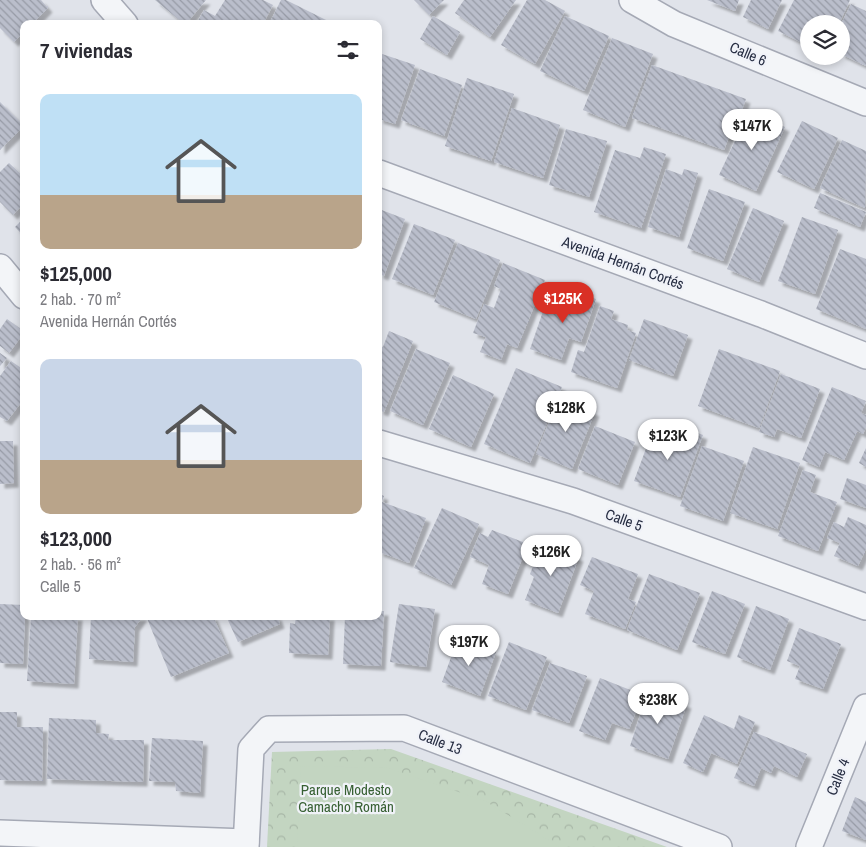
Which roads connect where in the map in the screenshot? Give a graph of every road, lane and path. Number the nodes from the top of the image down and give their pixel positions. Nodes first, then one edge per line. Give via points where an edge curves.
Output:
1 (104, 0) edge
2 (632, 0) edge
3 (122, 20) edge
4 (866, 103) edge
5 (382, 174) edge
6 (0, 267) edge
7 (20, 291) edge
8 (866, 356) edge
9 (382, 444) edge
10 (866, 607) edge
11 (866, 707) edge
12 (0, 833) edge
13 (246, 844) edge
14 (719, 847) edge
15 (809, 847) edge

1 - 3 street
2 - 4 street, Calle 6 via 674,24
5 - 8 street, Avenida Hernán Cortés
6 - 7 street
9 - 10 street, Calle 5 via 572,501
11 - 15 street, Calle 4
12 - 13 street
13 - 14 street, Calle 13 via 251,748 269,729 404,728

